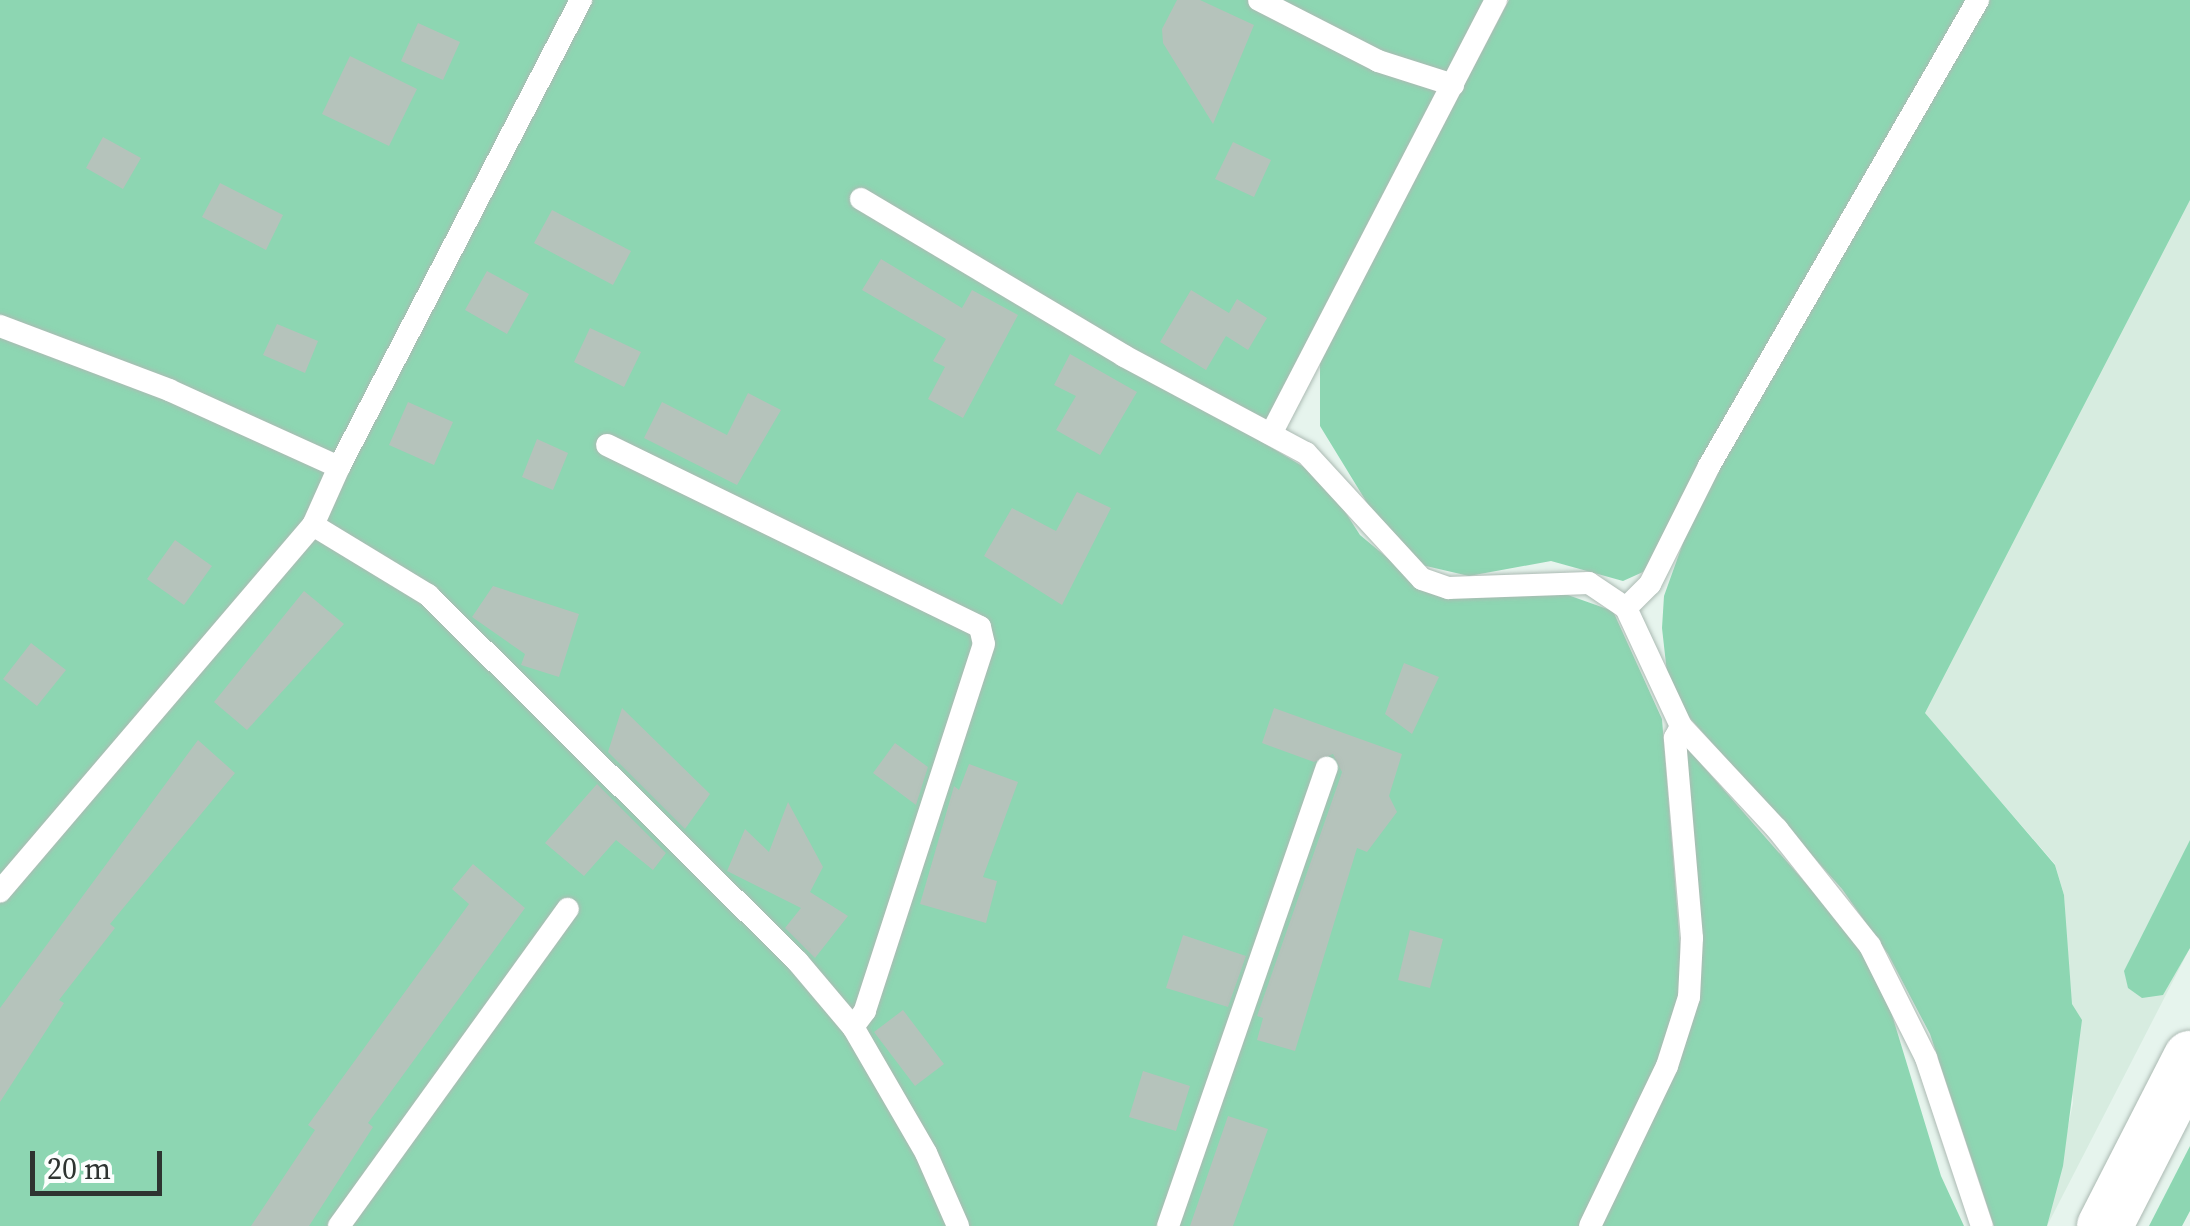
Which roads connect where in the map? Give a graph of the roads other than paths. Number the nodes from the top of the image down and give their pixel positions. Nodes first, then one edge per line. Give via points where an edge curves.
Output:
1 (581, 0) edge
2 (1259, 0) edge
3 (1496, 0) edge
4 (1978, 0) edge
5 (1453, 85) junction
6 (861, 199) dead end
7 (0, 326) edge
8 (1270, 434) junction
9 (607, 445) dead end
10 (338, 466) junction
11 (313, 525) junction
12 (1626, 608) junction
13 (1681, 726) junction
14 (1327, 768) dead end
15 (0, 892) edge
16 (568, 909) dead end
17 (853, 1028) junction
18 (2190, 1058) edge
19 (338, 1226) edge
20 (958, 1226) edge
21 (1168, 1226) edge
22 (1590, 1226) edge
23 (1982, 1226) edge
24 (2104, 1226) edge

1 - 10 lane
2 - 5 lane via 1378,61
3 - 5 lane
4 - 12 lane via 1709,466 1650,584
5 - 8 lane
6 - 8 lane via 1124,356
7 - 10 lane via 169,390
8 - 12 lane via 1316,461 1422,579 1448,588 1589,583
9 - 17 lane via 980,627 984,644 865,1011
10 - 11 lane
11 - 15 lane
11 - 17 lane via 442,608 798,962
12 - 13 lane
13 - 22 lane via 1674,738 1692,938 1689,997 1667,1066
13 - 23 lane via 1826,887 1880,962 1926,1058
14 - 21 lane
16 - 19 lane
17 - 20 lane via 926,1153
18 - 24 highway

